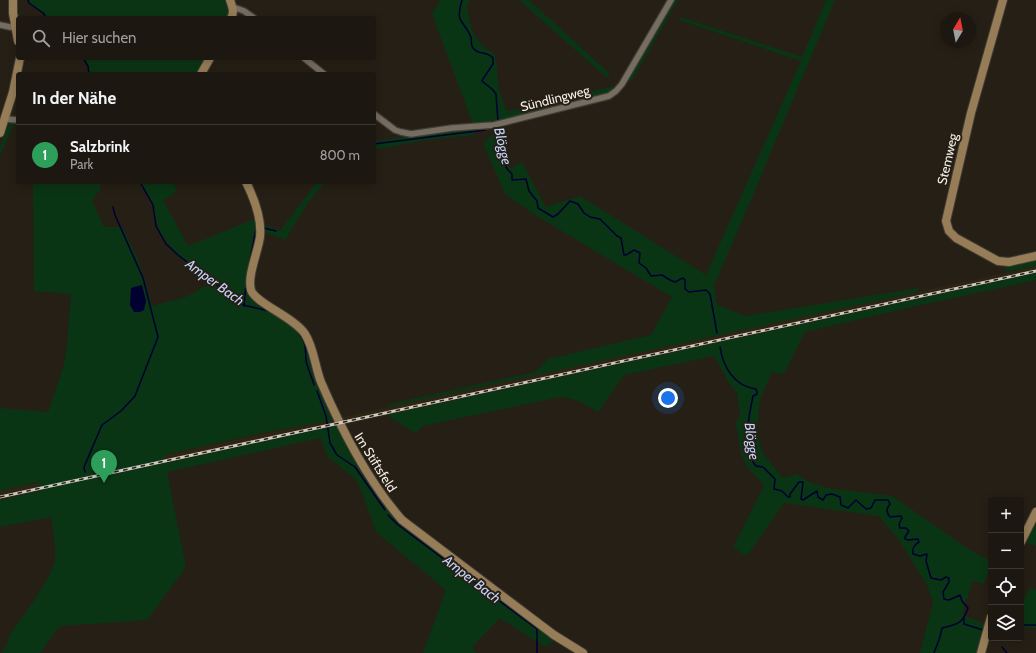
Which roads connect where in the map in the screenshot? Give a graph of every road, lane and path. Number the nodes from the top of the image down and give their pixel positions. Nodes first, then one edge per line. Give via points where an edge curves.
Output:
1 (13, 0) edge
2 (671, 0) edge
3 (1003, 0) edge
4 (231, 3) edge
5 (232, 16) edge
6 (251, 16) edge
7 (0, 25) edge
8 (16, 28) joint
9 (20, 60) edge
10 (209, 60) edge
11 (306, 60) edge
12 (17, 72) edge
13 (201, 72) edge
14 (322, 72) edge
15 (16, 77) edge
16 (376, 116) edge
17 (5, 118) junction
18 (16, 120) edge
19 (0, 134) edge
20 (247, 184) edge
21 (1036, 256) edge
22 (1036, 512) edge
23 (1024, 536) edge
24 (988, 628) edge
25 (583, 653) edge
26 (981, 653) edge

1 - 8 street
2 - 16 street, Sündlingweg via 622,84 609,96 494,125 419,133 406,134 395,130
3 - 21 street, Stemweg via 971,113 946,221 949,231 956,238 998,261 1009,262
4 - 5 street
4 - 6 street
7 - 8 street
9 - 12 street
10 - 13 street
11 - 14 street
15 - 17 street
17 - 18 street
17 - 19 street
20 - 25 street, Im Stiftsfeld via 261,222 250,280 251,291 257,299 289,318 305,334 319,376 349,443 392,509 408,525 554,635
22 - 23 street
24 - 26 street

